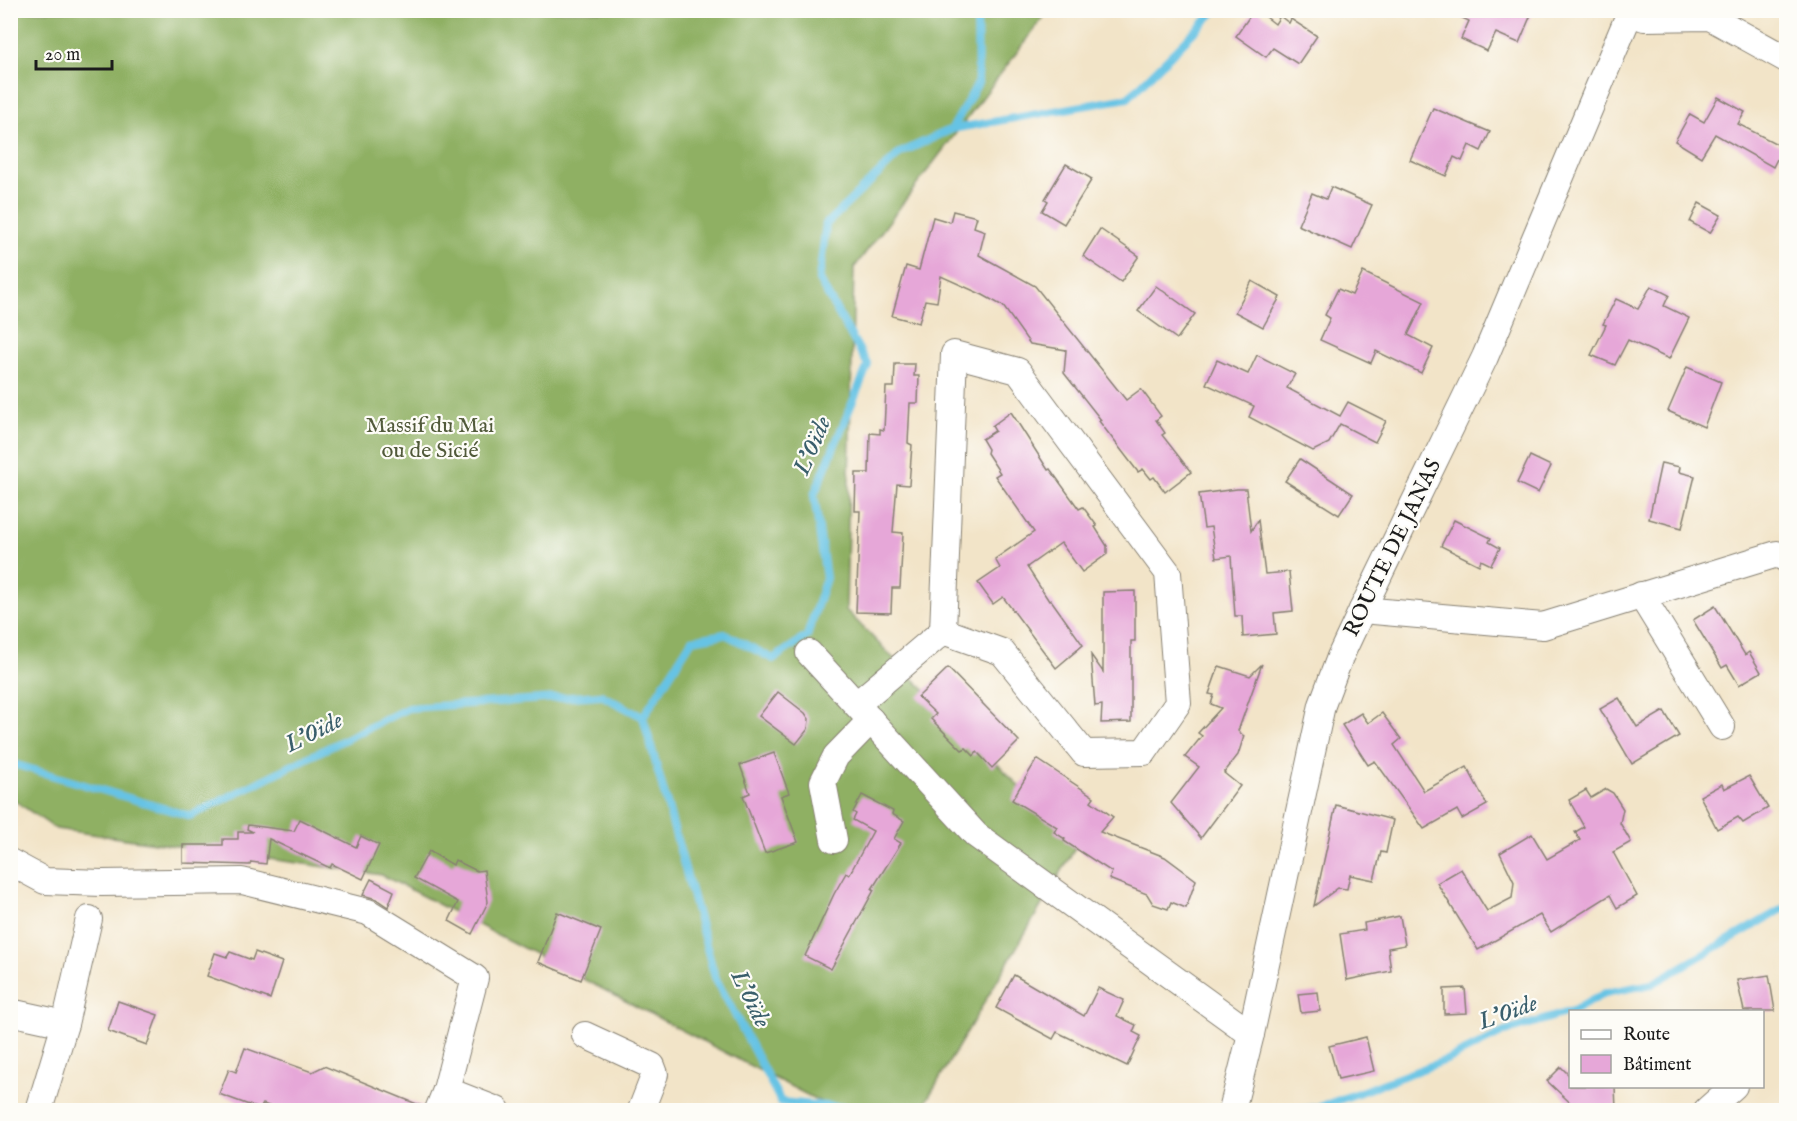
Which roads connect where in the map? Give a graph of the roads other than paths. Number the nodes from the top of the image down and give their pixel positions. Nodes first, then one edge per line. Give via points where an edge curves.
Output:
1 (1630, 11) edge
2 (1786, 59) edge
3 (1786, 559) edge
4 (1641, 595) junction
5 (1362, 610) junction
6 (943, 631) junction
7 (809, 653) dead end
8 (864, 712) junction
9 (1722, 727) dead end
10 (834, 840) dead end
11 (10, 862) edge
12 (89, 919) dead end
13 (10, 1012) edge
14 (65, 1024) junction
15 (1251, 1034) junction
16 (585, 1035) dead end
17 (1732, 1088) edge
18 (442, 1100) edge
19 (39, 1110) edge
20 (497, 1110) edge
21 (641, 1110) edge
22 (1232, 1110) edge
23 (1707, 1110) edge

1 - 2 street via 1644,18 1710,17
1 - 5 street, ROUTE DE JANAS via 1485,357
3 - 4 street via 1777,554
4 - 5 street via 1543,626
4 - 9 street
5 - 15 street, ROUTE DE JANAS via 1322,705
6 - 6 street via 1002,652 1084,753 1144,752 1178,703 1168,573 1018,371 954,354
6 - 8 street
7 - 8 street
8 - 10 street via 823,782
8 - 15 street via 976,835
11 - 18 street via 45,881 242,881 368,912 475,978
12 - 14 street
13 - 14 street
14 - 19 street
15 - 22 street, ROUTE DE JANAS
16 - 21 street via 652,1066 655,1074
17 - 23 street
18 - 20 street

